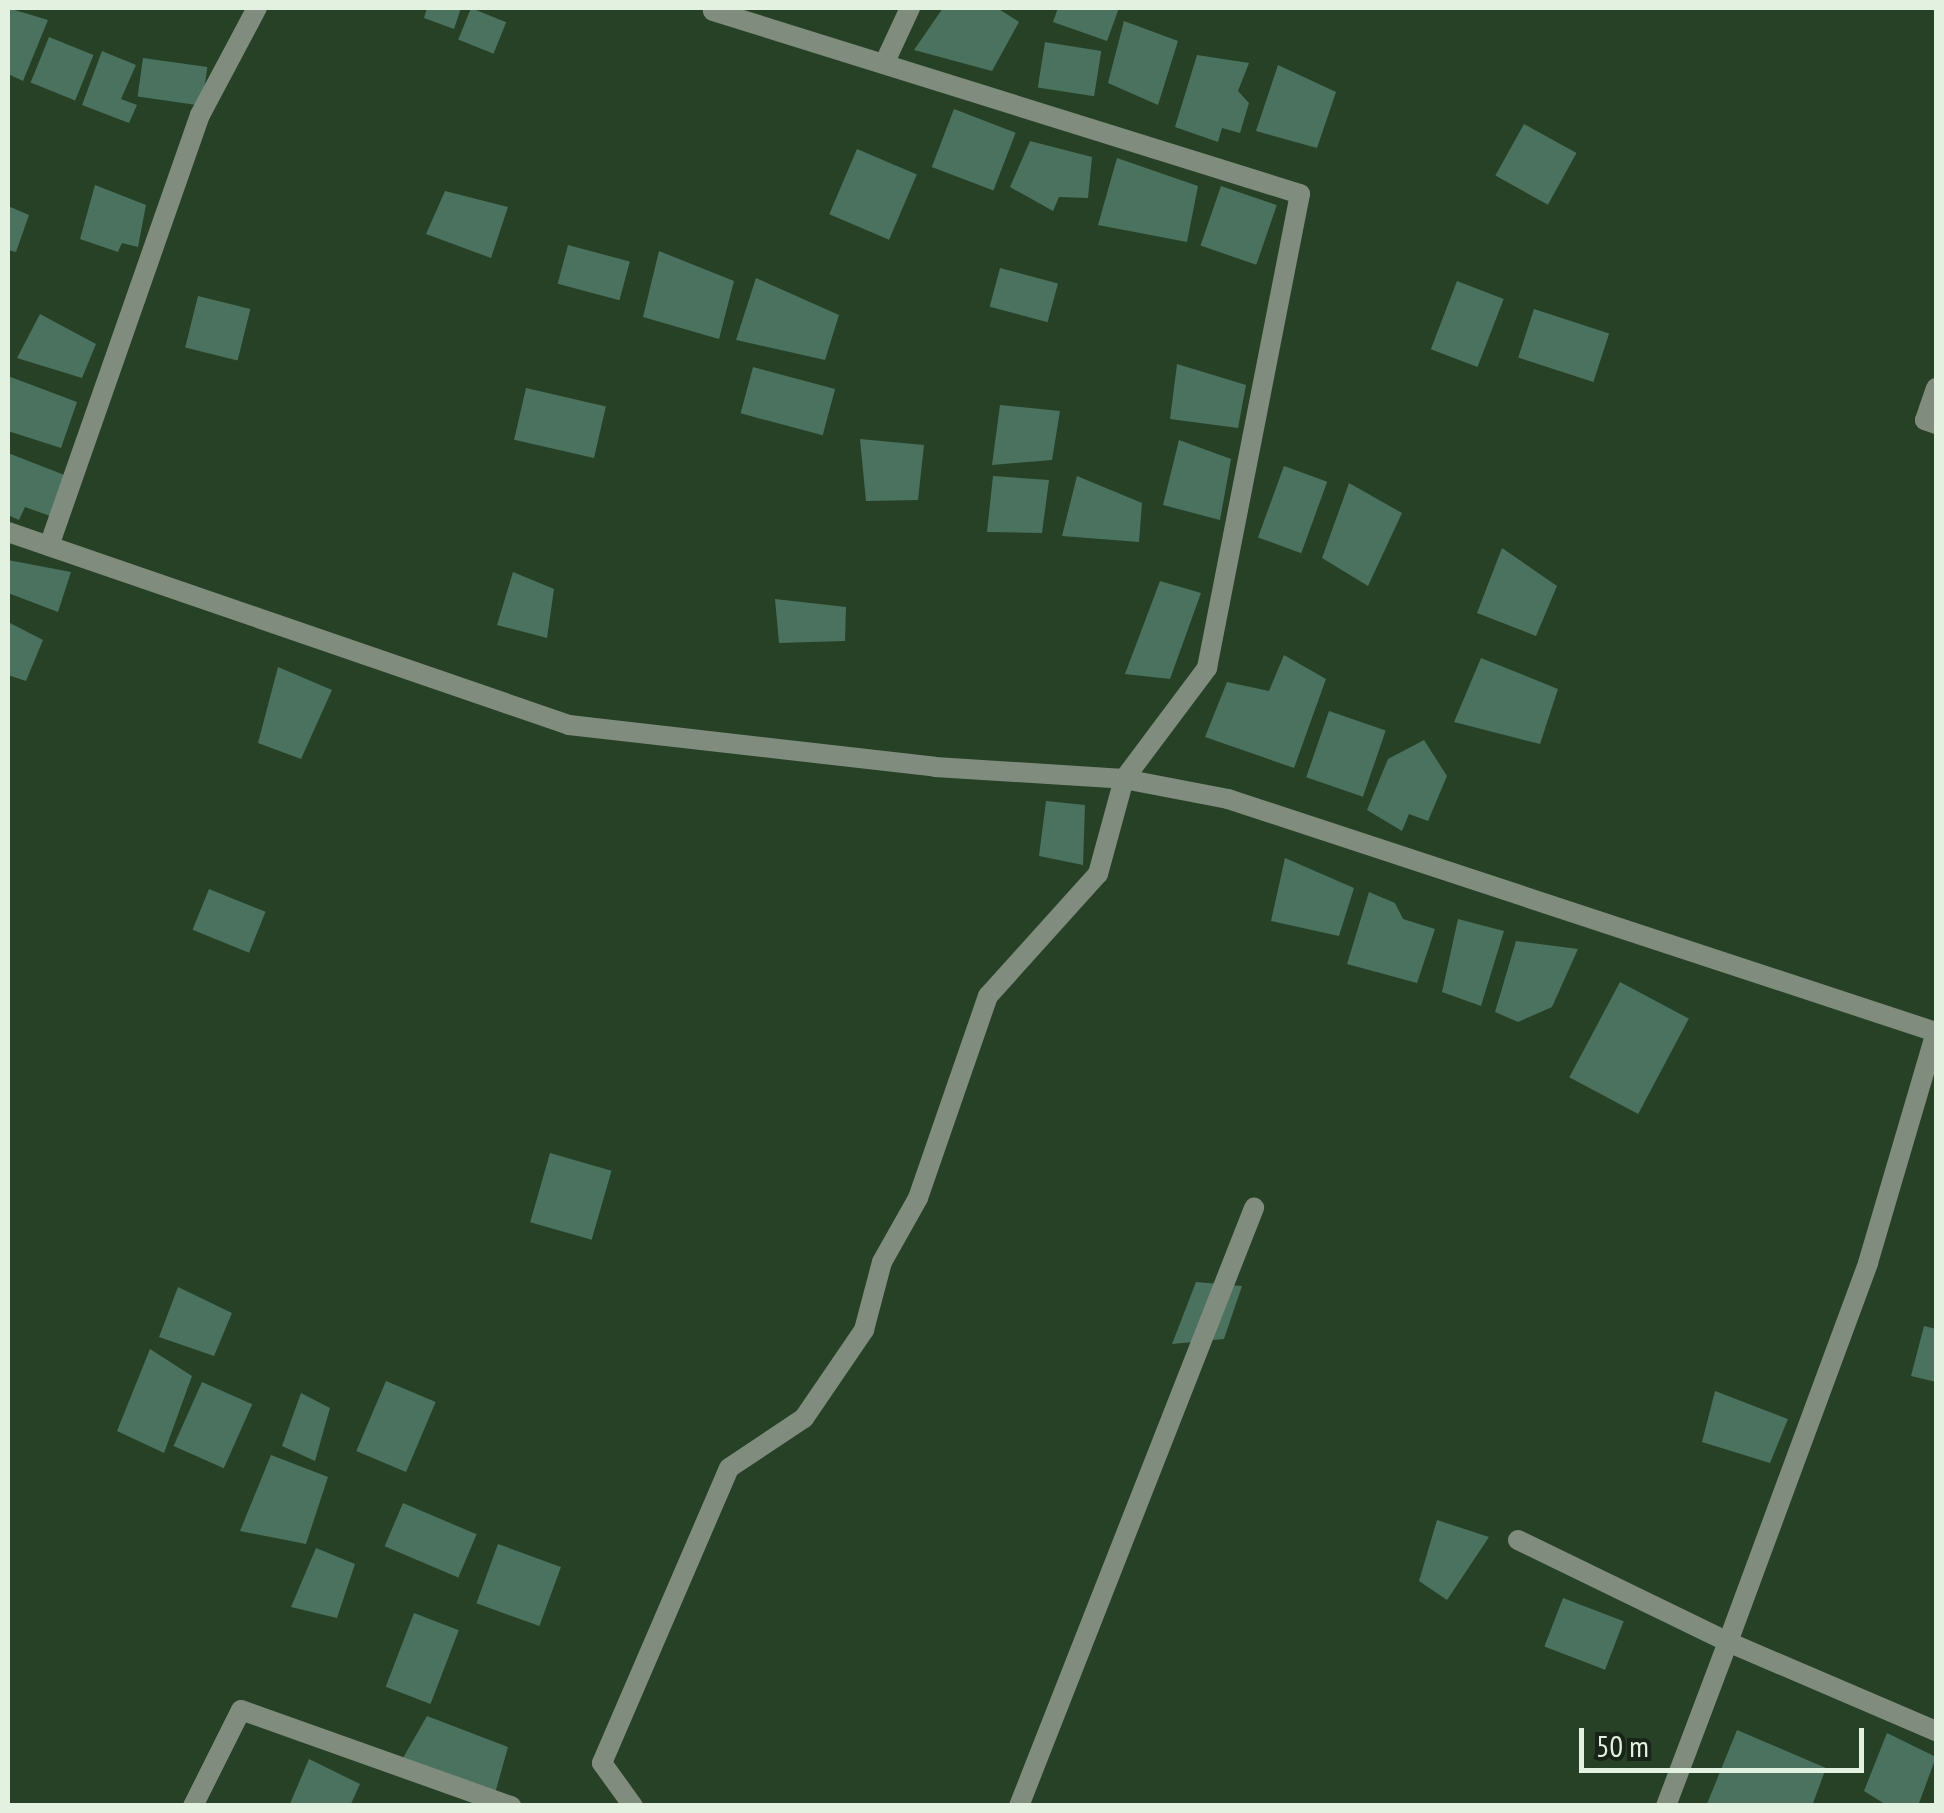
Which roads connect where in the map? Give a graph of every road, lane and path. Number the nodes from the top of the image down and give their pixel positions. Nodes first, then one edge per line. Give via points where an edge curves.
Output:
1 (257, 8) edge
2 (910, 8) edge
3 (712, 11) dead end
4 (884, 64) junction
5 (1936, 388) edge
6 (1936, 424) edge
7 (8, 532) edge
8 (50, 546) junction
9 (1124, 779) junction
10 (1936, 1032) edge
11 (1254, 1208) dead end
12 (1518, 1540) dead end
13 (1728, 1642) junction
14 (1936, 1731) edge
15 (193, 1806) edge
16 (512, 1806) edge
17 (633, 1806) edge
18 (1019, 1806) edge
19 (1666, 1806) edge

1 - 8 street via 200,115
2 - 4 street
3 - 4 street
4 - 9 street via 1300,194 1207,668
5 - 6 street via 1926,420
7 - 8 street
8 - 9 street via 570,725 935,768
9 - 10 street via 1228,798
9 - 17 street via 1098,874 988,996 918,1198 882,1262 864,1330 804,1418 729,1468 602,1763
10 - 13 street via 1868,1263
11 - 18 street
12 - 13 street
13 - 14 street
13 - 19 street
15 - 16 street via 242,1710

